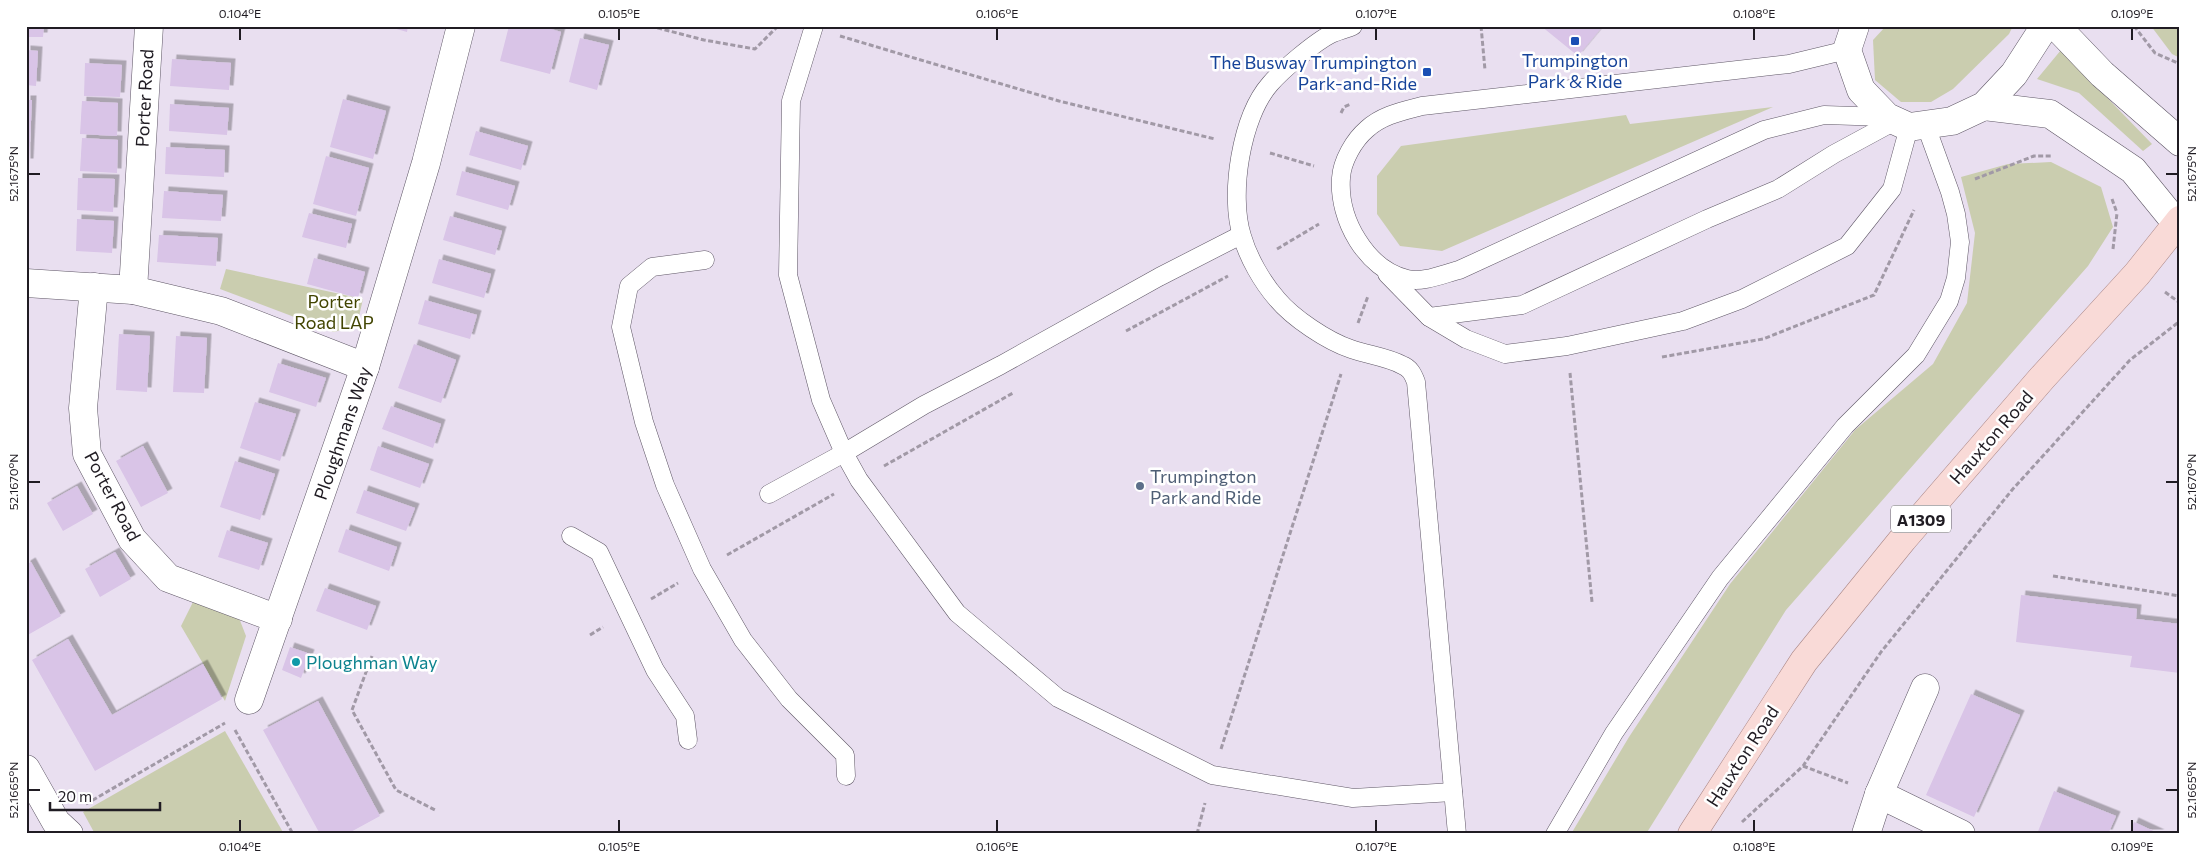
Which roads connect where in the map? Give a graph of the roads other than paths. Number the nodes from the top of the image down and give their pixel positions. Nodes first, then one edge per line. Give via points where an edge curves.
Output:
1 (148, 26) edge
2 (461, 26) edge
3 (1353, 26) edge
4 (2045, 26) edge
5 (2056, 26) edge
6 (814, 27) edge
7 (1851, 38) edge
8 (1984, 106) junction
9 (1904, 123) junction
10 (2180, 142) edge
11 (2178, 222) edge
12 (1241, 235) junction
13 (705, 260) dead end
14 (1383, 269) junction
15 (26, 283) edge
16 (94, 287) junction
17 (133, 290) junction
18 (1429, 317) junction
19 (365, 367) junction
20 (844, 453) junction
21 (769, 494) dead end
22 (571, 536) dead end
23 (278, 619) junction
24 (1924, 688) dead end
25 (249, 700) road end
26 (688, 740) dead end
27 (26, 769) edge
28 (846, 776) dead end
29 (1453, 792) junction
30 (1879, 794) junction
31 (62, 828) edge
32 (1457, 834) edge
33 (1555, 834) edge
34 (1692, 834) edge
35 (1866, 834) edge
36 (1961, 834) edge

1 - 17 street, Porter Road
2 - 19 street, Ploughmans Way via 426,163
3 - 12 lane via 1330,34 1299,58 1269,85 1251,116 1237,174
4 - 8 street via 2014,74
5 - 10 street via 2102,74
6 - 20 lane via 791,101 788,275 821,400
7 - 9 street via 1861,90
7 - 14 lane via 1789,64 1422,106 1390,114 1367,128 1349,151 1341,177 1342,201 1352,230 1368,256
8 - 9 street via 1952,121
8 - 11 street via 2050,114 2133,170
9 - 14 lane via 1824,115 1764,130 1459,270 1408,280
9 - 18 lane via 1834,154 1778,189 1522,305
9 - 18 lane via 1892,189 1847,246 1742,299 1683,321 1567,346 1505,354 1466,339
9 - 33 lane via 1950,192 1956,214 1960,242 1956,278 1949,301 1916,355 1846,426 1720,578 1614,733
11 - 34 main road, Hauxton Road / A1309 via 2137,274 1903,539 1804,661
12 - 20 lane via 924,405
12 - 29 lane via 1253,263 1277,299 1312,328 1349,349 1402,365 1412,372 1416,382
13 - 28 lane via 652,267 629,286 621,327 644,422 664,485 702,569 743,640 789,699 845,755
14 - 18 lane
15 - 16 street
16 - 17 street
16 - 23 street, Porter Road via 83,408 87,454 132,539 168,578
17 - 19 street via 221,311
19 - 23 street, Ploughmans Way
20 - 21 lane
20 - 29 lane via 859,480 957,613 1058,698 1212,775 1353,798
22 - 26 lane via 599,552 655,670 685,716
23 - 25 street, Ploughmans Way
24 - 30 street
27 - 31 street
29 - 32 lane
30 - 35 street
30 - 36 street

